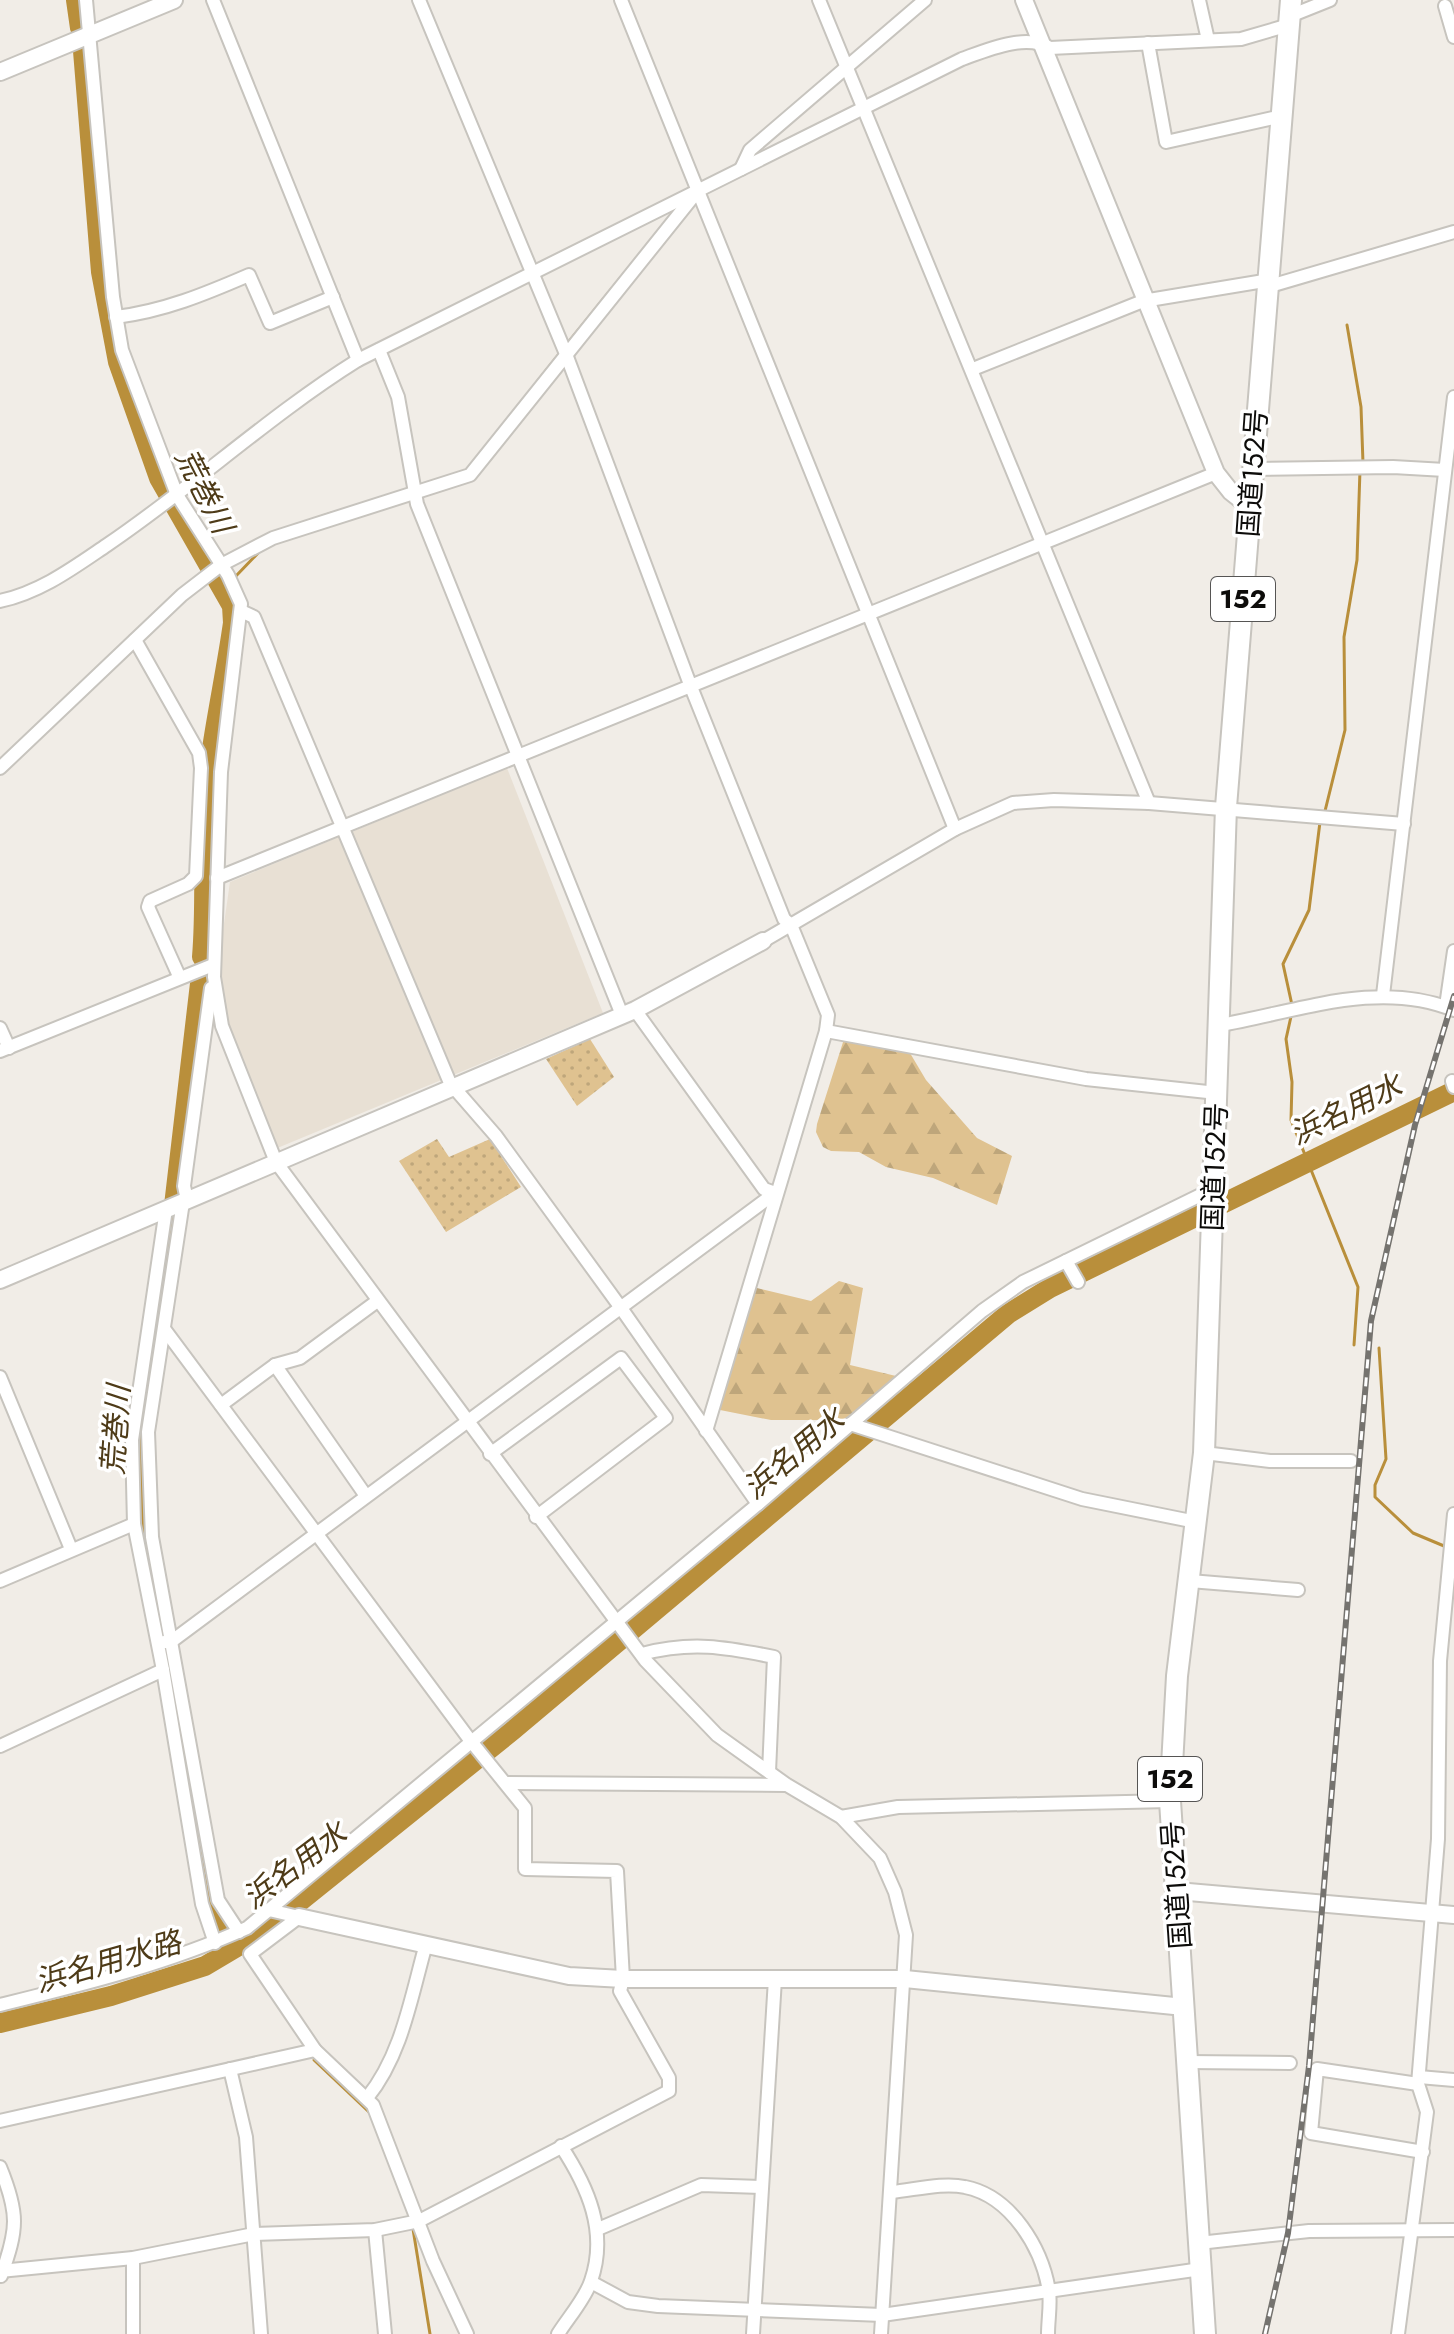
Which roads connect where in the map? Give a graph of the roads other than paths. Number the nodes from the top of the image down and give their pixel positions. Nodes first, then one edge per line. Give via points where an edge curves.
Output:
1 (86, 0) edge
2 (174, 0) edge
3 (213, 0) edge
4 (419, 0) edge
5 (621, 0) edge
6 (819, 0) edge
7 (925, 0) edge
8 (1024, 0) edge
9 (1199, 0) edge
10 (1330, 0) edge
11 (1447, 3) edge
12 (1290, 14) edge
13 (91, 34) junction
14 (1454, 37) edge
15 (1208, 40) junction
16 (1041, 42) junction
17 (1148, 43) junction
18 (848, 65) junction
19 (2, 69) edge
20 (866, 108) junction
21 (1282, 116) junction
22 (741, 169) junction
23 (698, 190) junction
24 (1454, 232) edge
25 (532, 273) junction
26 (1267, 287) junction
27 (333, 297) junction
28 (1143, 301) junction
29 (116, 317) junction
30 (379, 350) junction
31 (566, 354) junction
32 (358, 360) junction
33 (973, 369) junction
34 (1454, 397) edge
35 (1252, 469) junction
36 (1445, 470) junction
37 (1216, 473) junction
38 (414, 494) junction
39 (174, 499) junction
40 (1250, 507) junction
41 (1448, 511) edge
42 (1045, 544) junction
43 (221, 565) junction
44 (0, 601) edge
45 (241, 611) junction
46 (868, 615) junction
47 (135, 640) junction
48 (691, 687) junction
49 (518, 757) junction
50 (0, 768) edge
51 (1149, 803) junction
52 (1226, 807) junction
53 (1404, 824) junction
54 (343, 827) junction
55 (955, 829) junction
56 (217, 878) junction
57 (791, 925) junction
58 (763, 941) joint
59 (1454, 951) edge
60 (213, 971) junction
61 (179, 976) junction
62 (1383, 995) junction
63 (1450, 1008) edge
64 (628, 1013) junction
65 (1220, 1025) junction
66 (0, 1028) edge
67 (826, 1031) junction
68 (4, 1050) edge
69 (455, 1087) junction
70 (1217, 1093) junction
71 (276, 1162) junction
72 (775, 1193) junction
73 (1213, 1194) junction
74 (177, 1205) junction
75 (1067, 1265) junction
76 (0, 1280) edge
77 (1078, 1282) dead end
78 (376, 1302) junction
79 (621, 1308) junction
80 (165, 1330) junction
81 (275, 1365) junction
82 (0, 1377) edge
83 (221, 1405) junction
84 (467, 1424) junction
85 (855, 1426) junction
86 (706, 1431) junction
87 (1204, 1453) junction
88 (490, 1454) junction
89 (1351, 1461) dead end
90 (366, 1496) junction
91 (758, 1504) junction
92 (1454, 1514) edge
93 (536, 1517) junction
94 (1196, 1522) junction
95 (134, 1524) junction
96 (317, 1534) junction
97 (71, 1549) junction
98 (0, 1581) edge
99 (1190, 1581) junction
100 (1298, 1590) dead end
101 (616, 1624) junction
102 (164, 1642) junction
103 (642, 1654) junction
104 (163, 1670) junction
105 (472, 1743) junction
106 (0, 1746) edge
107 (769, 1772) junction
108 (506, 1783) junction
109 (787, 1785) junction
110 (1170, 1801) junction
111 (841, 1817) junction
112 (1177, 1891) junction
113 (269, 1910) junction
114 (1454, 1915) edge
115 (1432, 1916) junction
116 (299, 1917) junction
117 (239, 1932) junction
118 (215, 1943) junction
119 (426, 1944) junction
120 (623, 1979) junction
121 (775, 1979) junction
122 (905, 1979) junction
123 (0, 2005) edge
124 (1184, 2007) junction
125 (315, 2050) junction
126 (1186, 2062) junction
127 (1290, 2063) dead end
128 (230, 2069) junction
129 (1418, 2080) junction
130 (1454, 2080) edge
131 (367, 2098) junction
132 (0, 2121) edge
133 (561, 2146) junction
134 (1423, 2152) junction
135 (0, 2167) edge
136 (761, 2187) junction
137 (892, 2192) junction
138 (419, 2221) junction
139 (598, 2229) junction
140 (375, 2230) junction
141 (1411, 2230) junction
142 (1454, 2230) edge
143 (254, 2234) junction
144 (1199, 2243) junction
145 (133, 2258) junction
146 (1201, 2269) junction
147 (1, 2274) edge
148 (591, 2282) junction
149 (1049, 2291) junction
150 (754, 2309) junction
151 (882, 2315) junction
152 (133, 2334) edge
153 (261, 2334) edge
154 (385, 2334) edge
155 (467, 2334) edge
156 (558, 2334) edge
157 (753, 2334) edge
158 (881, 2334) edge
159 (1048, 2334) edge
160 (1205, 2334) edge
161 (1398, 2334) edge

1 - 13 street
2 - 13 street
3 - 27 street
4 - 25 street
5 - 23 street
6 - 18 street
7 - 18 street
8 - 16 street
9 - 15 street
10 - 12 street
11 - 14 street
12 - 15 street via 1241,39
12 - 21 highway, 国道152号 / 152
13 - 19 street
13 - 29 street
15 - 17 street
16 - 17 street via 1050,48
16 - 20 street via 986,50
16 - 28 street
17 - 21 street via 1166,142
18 - 20 street
18 - 22 street via 750,150
20 - 22 street
20 - 33 street
21 - 26 highway, 国道152号 / 152
22 - 23 street
23 - 25 street
23 - 31 street
23 - 46 street
24 - 26 street
25 - 30 street
25 - 31 street
26 - 28 street via 1264,281
26 - 35 highway, 国道152号 / 152
27 - 29 street via 270,323 249,275 151,313
27 - 32 street
28 - 33 street
28 - 37 street
29 - 39 street via 122,350
30 - 32 street
30 - 38 street via 398,397
31 - 38 street via 478,467 460,480
31 - 48 street
32 - 39 street via 305,394
33 - 42 street
34 - 36 street
35 - 36 street
35 - 40 highway, 国道152号 / 152
36 - 41 street
37 - 40 street
37 - 42 street
38 - 43 street via 273,538
38 - 49 street
39 - 43 street
39 - 44 street via 56,579
40 - 52 highway, 国道152号 / 152
41 - 53 street
42 - 46 street
42 - 51 street
43 - 45 street via 236,588
43 - 47 street
45 - 54 street via 254,617
45 - 56 street via 223,747
46 - 48 street
46 - 55 street
47 - 50 street
47 - 61 street via 194,744 201,768 196,876 154,898 148,907
48 - 49 street
48 - 57 street via 784,919
49 - 54 street
49 - 64 street
51 - 52 street
51 - 55 street via 1013,803
52 - 53 street
52 - 65 highway, 国道152号 / 152
53 - 62 street
54 - 56 street
54 - 69 street
55 - 57 street
56 - 60 street
57 - 58 street
57 - 67 street via 828,1015
58 - 64 street
59 - 63 street
60 - 61 street
60 - 71 street via 222,1026
60 - 74 street via 184,1186
61 - 68 street
62 - 63 street
62 - 65 street
64 - 69 street
64 - 72 street via 764,1189
65 - 70 highway, 国道152号 / 152
66 - 68 street
67 - 70 street via 1101,1082
67 - 72 street
69 - 71 street
69 - 79 street
70 - 73 highway, 国道152号 / 152
71 - 74 street
71 - 78 street
72 - 79 street
72 - 86 street
73 - 75 street
73 - 87 highway, 国道152号 / 152
74 - 76 street
74 - 80 street
74 - 95 street via 132,1440
75 - 77 street
75 - 85 street via 1023,1282 982,1311
78 - 81 street via 300,1358
78 - 84 street
79 - 84 street
79 - 86 street
80 - 83 street
80 - 102 street via 148,1432 149,1498
81 - 83 street
81 - 90 street
82 - 97 street
83 - 96 street
84 - 88 street
84 - 90 street
85 - 91 street
85 - 94 street via 1082,1499
86 - 91 street
87 - 89 street via 1270,1461
87 - 94 highway, 国道152号 / 152
88 - 93 street
88 - 93 street via 621,1358 666,1418
90 - 96 street
91 - 101 street
92 - 115 street via 1440,1661
93 - 101 street
94 - 99 highway, 国道152号 / 152
95 - 97 street
95 - 102 street
96 - 102 street
96 - 105 street
97 - 98 street
99 - 100 street
99 - 110 highway, 国道152号 / 152 via 1177,1676
101 - 103 street
101 - 105 street
102 - 104 street
102 - 117 street via 218,1900
103 - 107 street via 717,1735
103 - 107 street via 677,1644 725,1646 774,1657
104 - 106 street
104 - 118 street via 202,1904
105 - 108 street
105 - 113 street
107 - 109 street
108 - 109 street
108 - 120 street via 525,1808 525,1869 617,1871
109 - 111 street
110 - 111 street via 909,1806
110 - 112 highway, 国道152号 / 152
111 - 122 street via 880,1858 895,1892 906,1935
112 - 115 street via 1310,1900
112 - 124 highway, 国道152号 / 152
113 - 116 street
113 - 117 street
114 - 115 street
115 - 129 street
116 - 119 street
116 - 125 street via 250,1954
117 - 118 street
118 - 123 street via 131,1973
119 - 120 street via 569,1976
119 - 131 street via 397,2047 386,2074
120 - 121 street
120 - 133 street via 622,1997 669,2078 669,2091
121 - 122 street
121 - 136 street
122 - 124 street
122 - 137 street
124 - 126 highway, 国道152号 / 152
125 - 128 street
125 - 131 street
126 - 127 street
126 - 144 highway, 国道152号 / 152
128 - 132 street
128 - 143 street via 246,2137
129 - 130 street
129 - 134 street via 1427,2112
129 - 134 street via 1317,2069 1311,2133
131 - 138 street via 384,2126
133 - 138 street
133 - 139 street via 586,2186
134 - 141 street
135 - 147 street via 15,2203 14,2234
136 - 139 street via 701,2185
136 - 150 street
137 - 149 street via 963,2186 986,2193 1032,2238
137 - 151 street
138 - 140 street
138 - 155 street
139 - 148 street
140 - 143 street
140 - 154 street
141 - 142 street
141 - 144 street via 1274,2234
141 - 161 street
143 - 145 street
143 - 153 street
144 - 146 highway, 国道152号 / 152
145 - 147 street
145 - 152 street
146 - 149 street
146 - 160 highway, 国道152号 / 152
148 - 150 street via 628,2302
148 - 156 street
149 - 151 street
149 - 159 street
150 - 151 street
150 - 157 street
151 - 158 street

